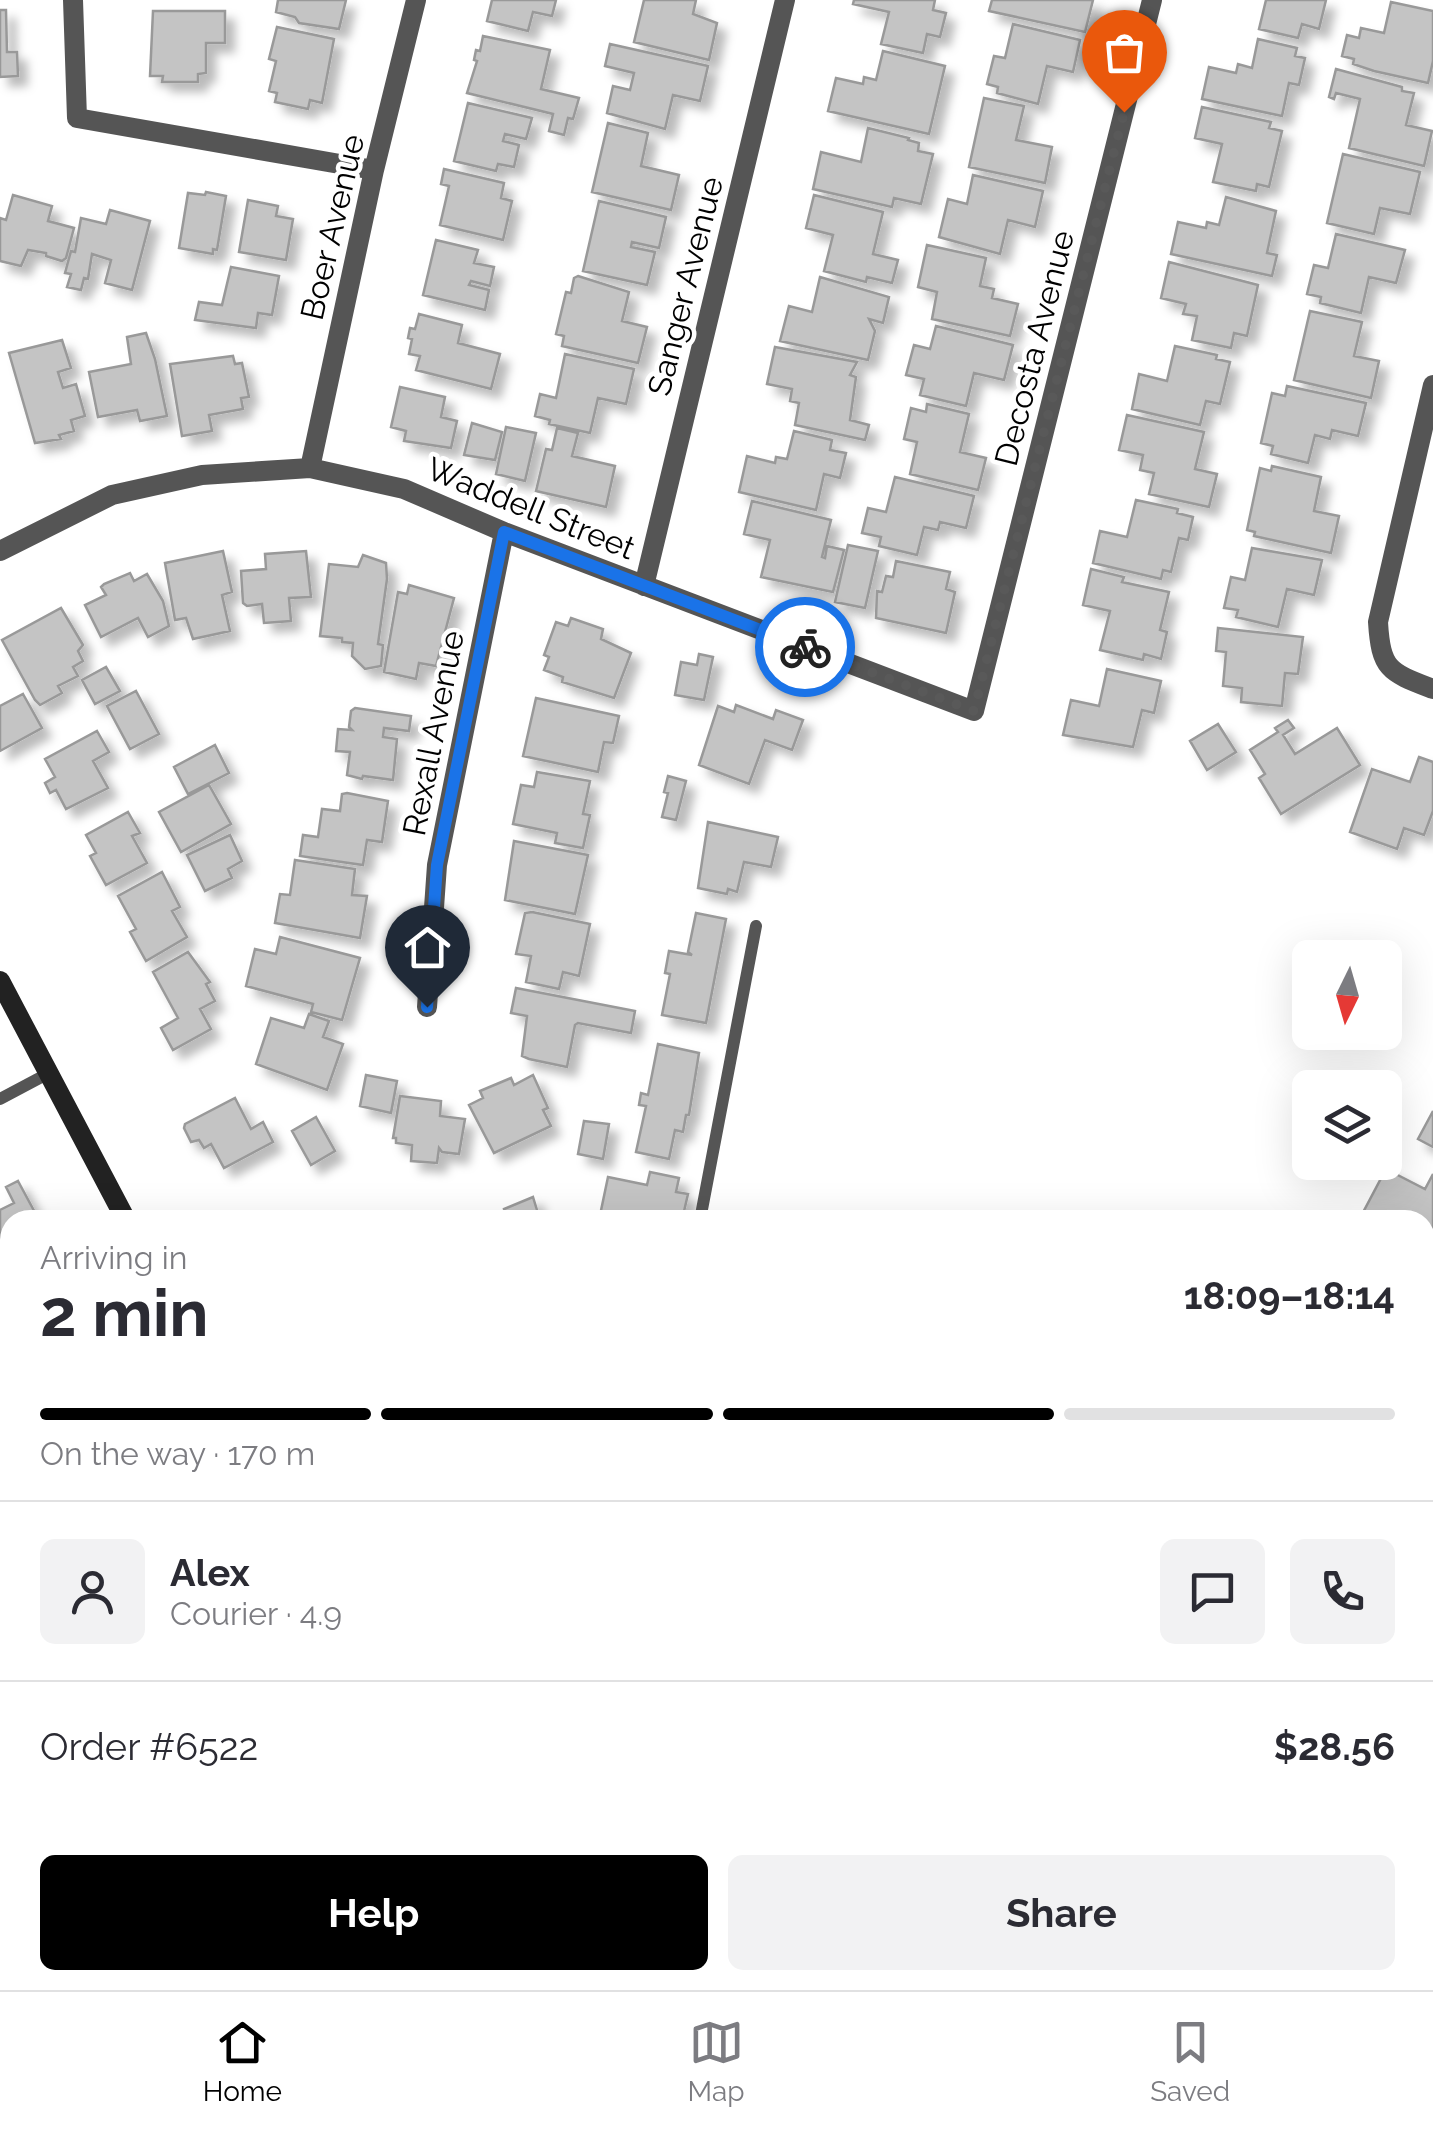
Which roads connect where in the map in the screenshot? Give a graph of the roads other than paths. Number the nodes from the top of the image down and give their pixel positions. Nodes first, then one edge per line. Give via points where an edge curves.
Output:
1 (73, 0) edge
2 (416, 0) edge
3 (785, 0) edge
4 (1152, 0) edge
5 (374, 170) junction
6 (1433, 385) edge
7 (310, 468) junction
8 (504, 532) junction
9 (0, 551) edge
10 (644, 586) junction
11 (1433, 689) edge
12 (974, 711) joint
13 (756, 926) dead end
14 (0, 980) edge
15 (427, 1007) dead end
16 (49, 1074) junction
17 (0, 1099) edge
18 (120, 1210) edge
19 (702, 1210) edge

1 - 5 street via 77,118
2 - 5 street, Boer Avenue
3 - 10 street, Sanger Avenue
4 - 12 street, Decosta Avenue
5 - 7 street, Boer Avenue
6 - 11 street via 1378,622 1380,653 1396,675
7 - 8 street, Waddell Street via 404,489
7 - 9 street, Waddell Street via 202,475 112,495
8 - 10 street, Waddell Street
8 - 15 street, Rexall Avenue via 437,865
10 - 12 street, Waddell Street
13 - 19 lane
14 - 16 main road
16 - 17 lane
16 - 18 main road

